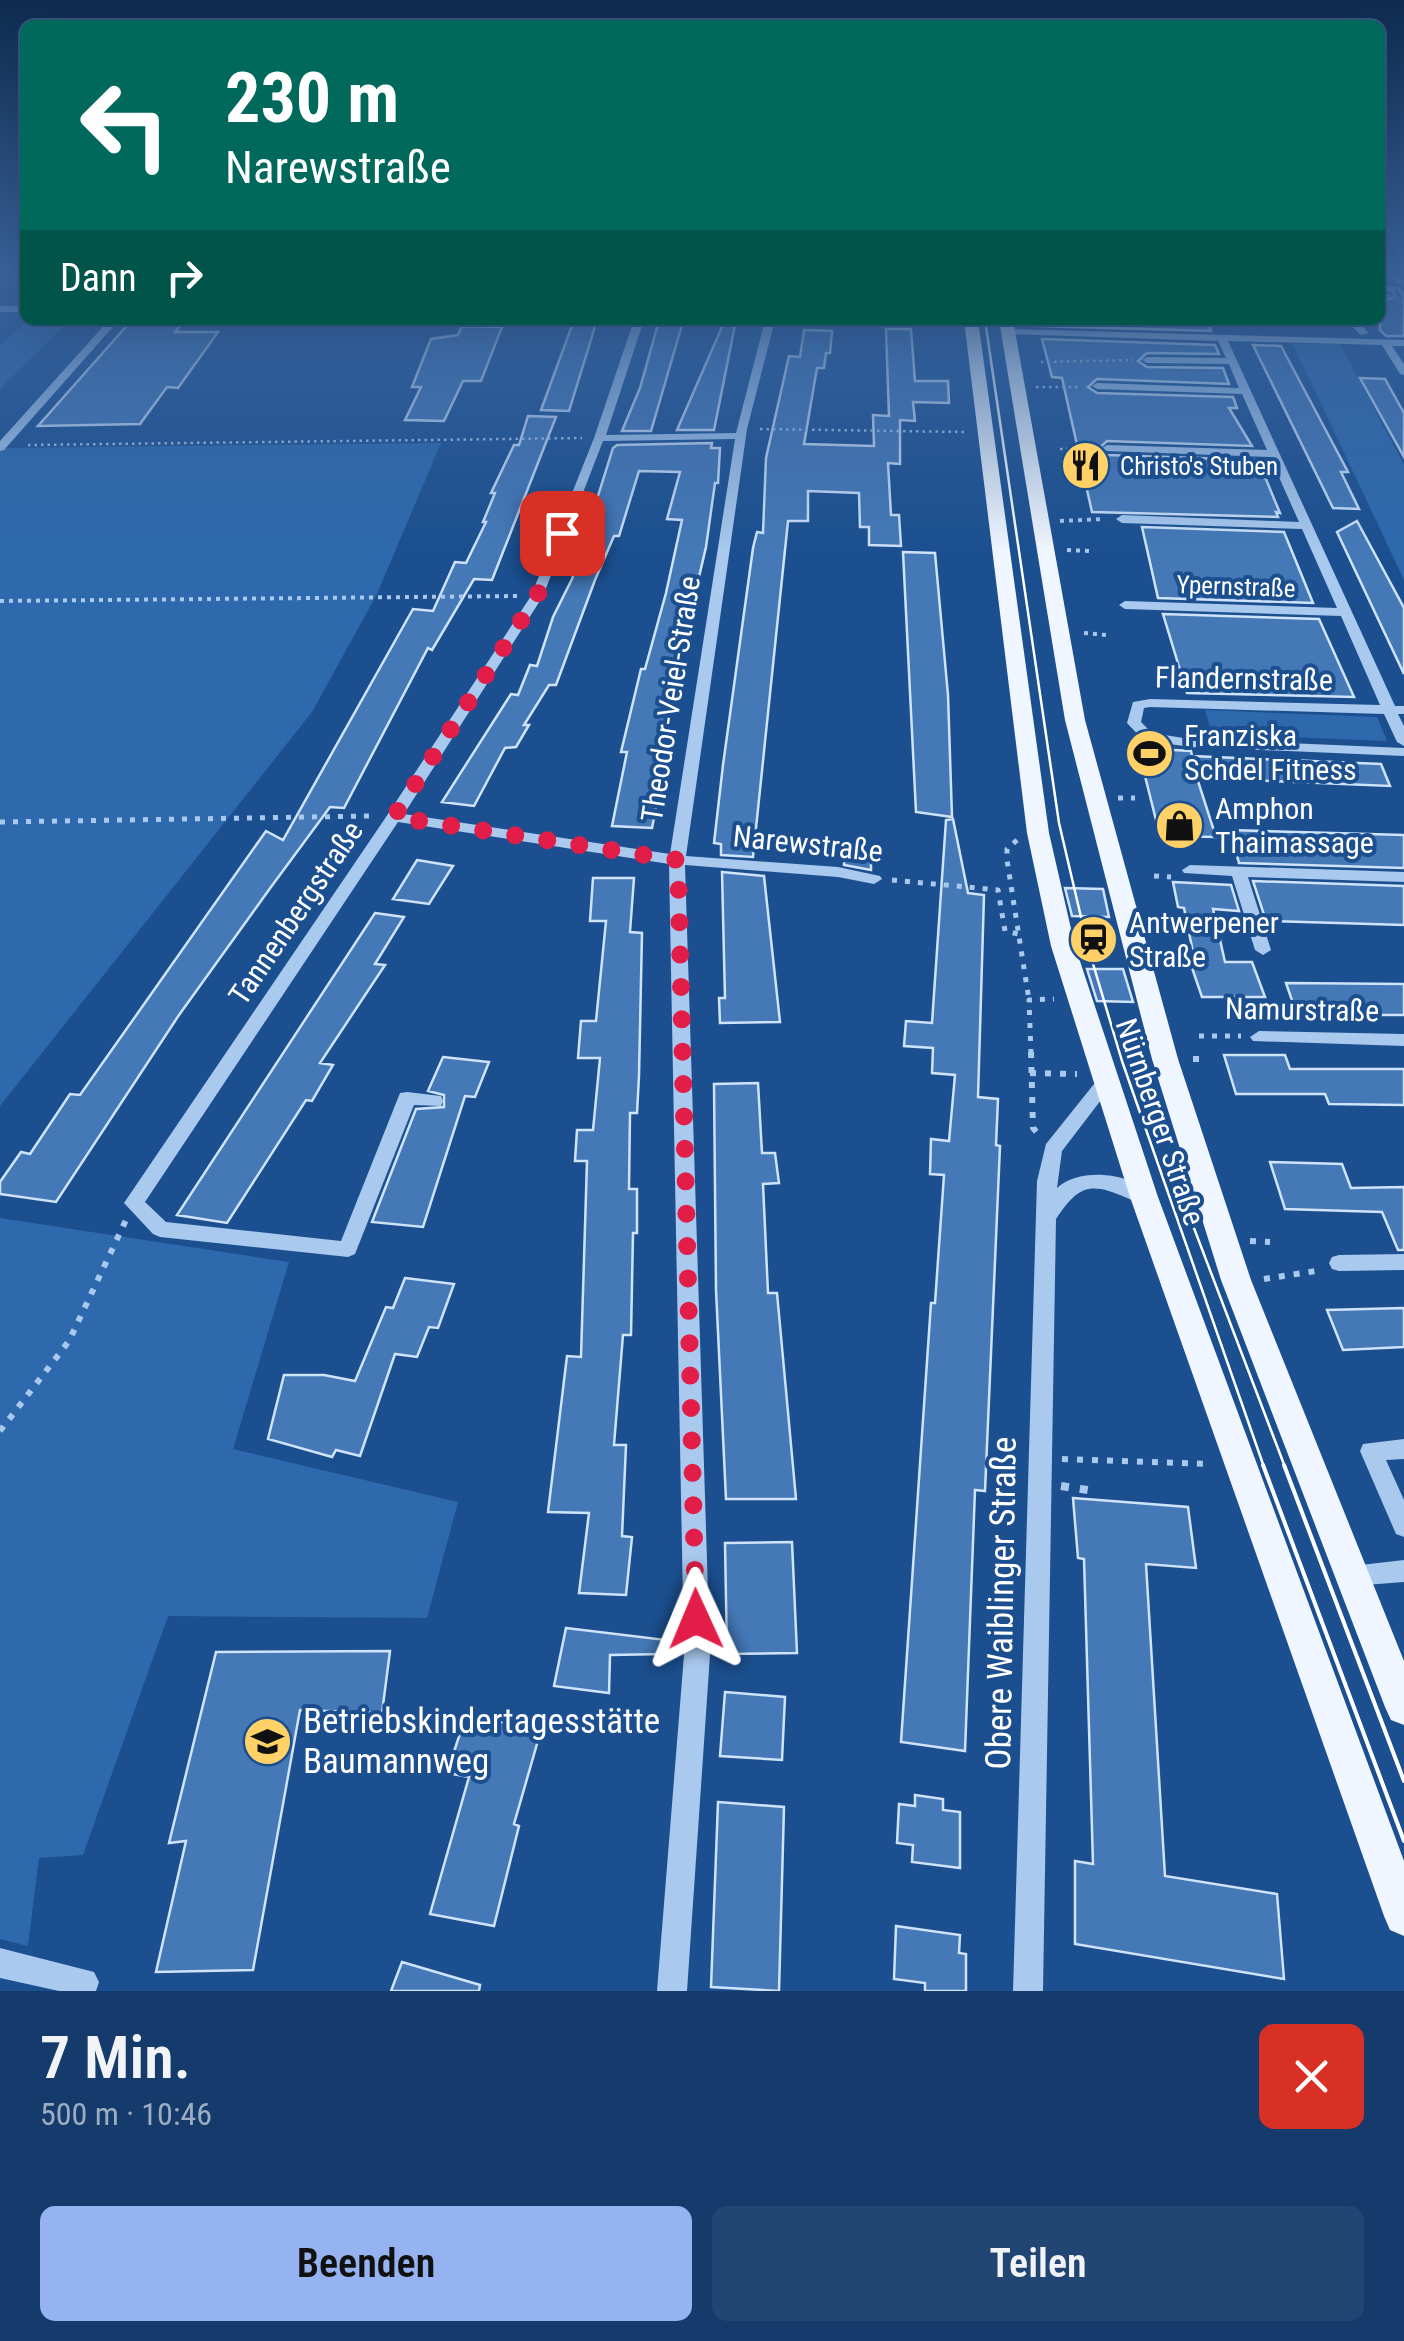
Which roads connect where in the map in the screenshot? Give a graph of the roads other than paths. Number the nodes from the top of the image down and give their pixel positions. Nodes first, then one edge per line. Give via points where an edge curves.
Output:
1 (73, 366) edge
2 (623, 366) edge
3 (759, 366) edge
4 (977, 366) edge
5 (1015, 366) edge
6 (1235, 366) edge
7 (1097, 386) road end
8 (1246, 391) junction
9 (742, 433) junction
10 (599, 438) junction
11 (1, 446) edge
12 (1107, 448) road end
13 (1274, 454) junction
14 (1122, 519) road end
15 (1308, 526) junction
16 (1125, 605) dead end
17 (1346, 612) junction
18 (1397, 709) edge
19 (1404, 742) edge
20 (1404, 752) edge
21 (394, 817) junction
22 (678, 860) junction
23 (1190, 870) dead end
24 (1239, 872) junction
25 (1404, 877) edge
26 (874, 879) road end
27 (1262, 950) dead end
28 (1259, 1037) road end
29 (1404, 1040) edge
30 (1104, 1078) junction
31 (434, 1101) dead end
32 (1144, 1197) junction
33 (1048, 1218) junction
34 (1404, 1262) edge
35 (1339, 1263) road end
36 (1404, 1448) edge
37 (1404, 1528) edge
38 (1404, 1571) edge
39 (1352, 1574) junction
40 (1404, 1708) edge
41 (1404, 1916) edge
42 (0, 1962) edge
43 (83, 1986) edge
44 (672, 1991) edge
45 (1028, 1991) edge

1 - 11 street
2 - 10 street, Tannenbergstraße
3 - 9 street, Theodor-Veiel-Straße
4 - 30 main road, Nürnberger Straße via 1038,833
5 - 39 main road, Nürnberger Straße via 1092,796 1164,1059 1236,1280
6 - 8 street
7 - 8 street
8 - 13 street
9 - 10 street
9 - 22 street, Theodor-Veiel-Straße
10 - 21 street, Tannenbergstraße via 537,596
12 - 13 street
13 - 15 street
14 - 15 street
15 - 17 street
16 - 17 street, Ypernstraße
17 - 18 street
18 - 19 street
18 - 20 street, Flandernstraße via 1150,703 1138,706 1134,723 1148,737 1190,742
21 - 22 street, Narewstraße
21 - 31 street, Tannenbergstraße via 134,1203 160,1229 348,1249 407,1098
22 - 26 street, Narewstraße
22 - 44 street, Theodor-Veiel-Straße via 697,1655
23 - 24 street
24 - 25 street
24 - 27 street
28 - 29 street, Namurstraße
30 - 32 main road, Nürnberger Straße
30 - 33 street, Obere Waiblinger Straße via 1052,1150
32 - 33 street via 1109,1181 1076,1182 1059,1193
32 - 41 main road, Nürnberger Straße
33 - 45 street, Obere Waiblinger Straße
34 - 35 street
36 - 37 street via 1371,1451
38 - 39 street
39 - 40 main road, Nürnberger Straße
42 - 43 street

